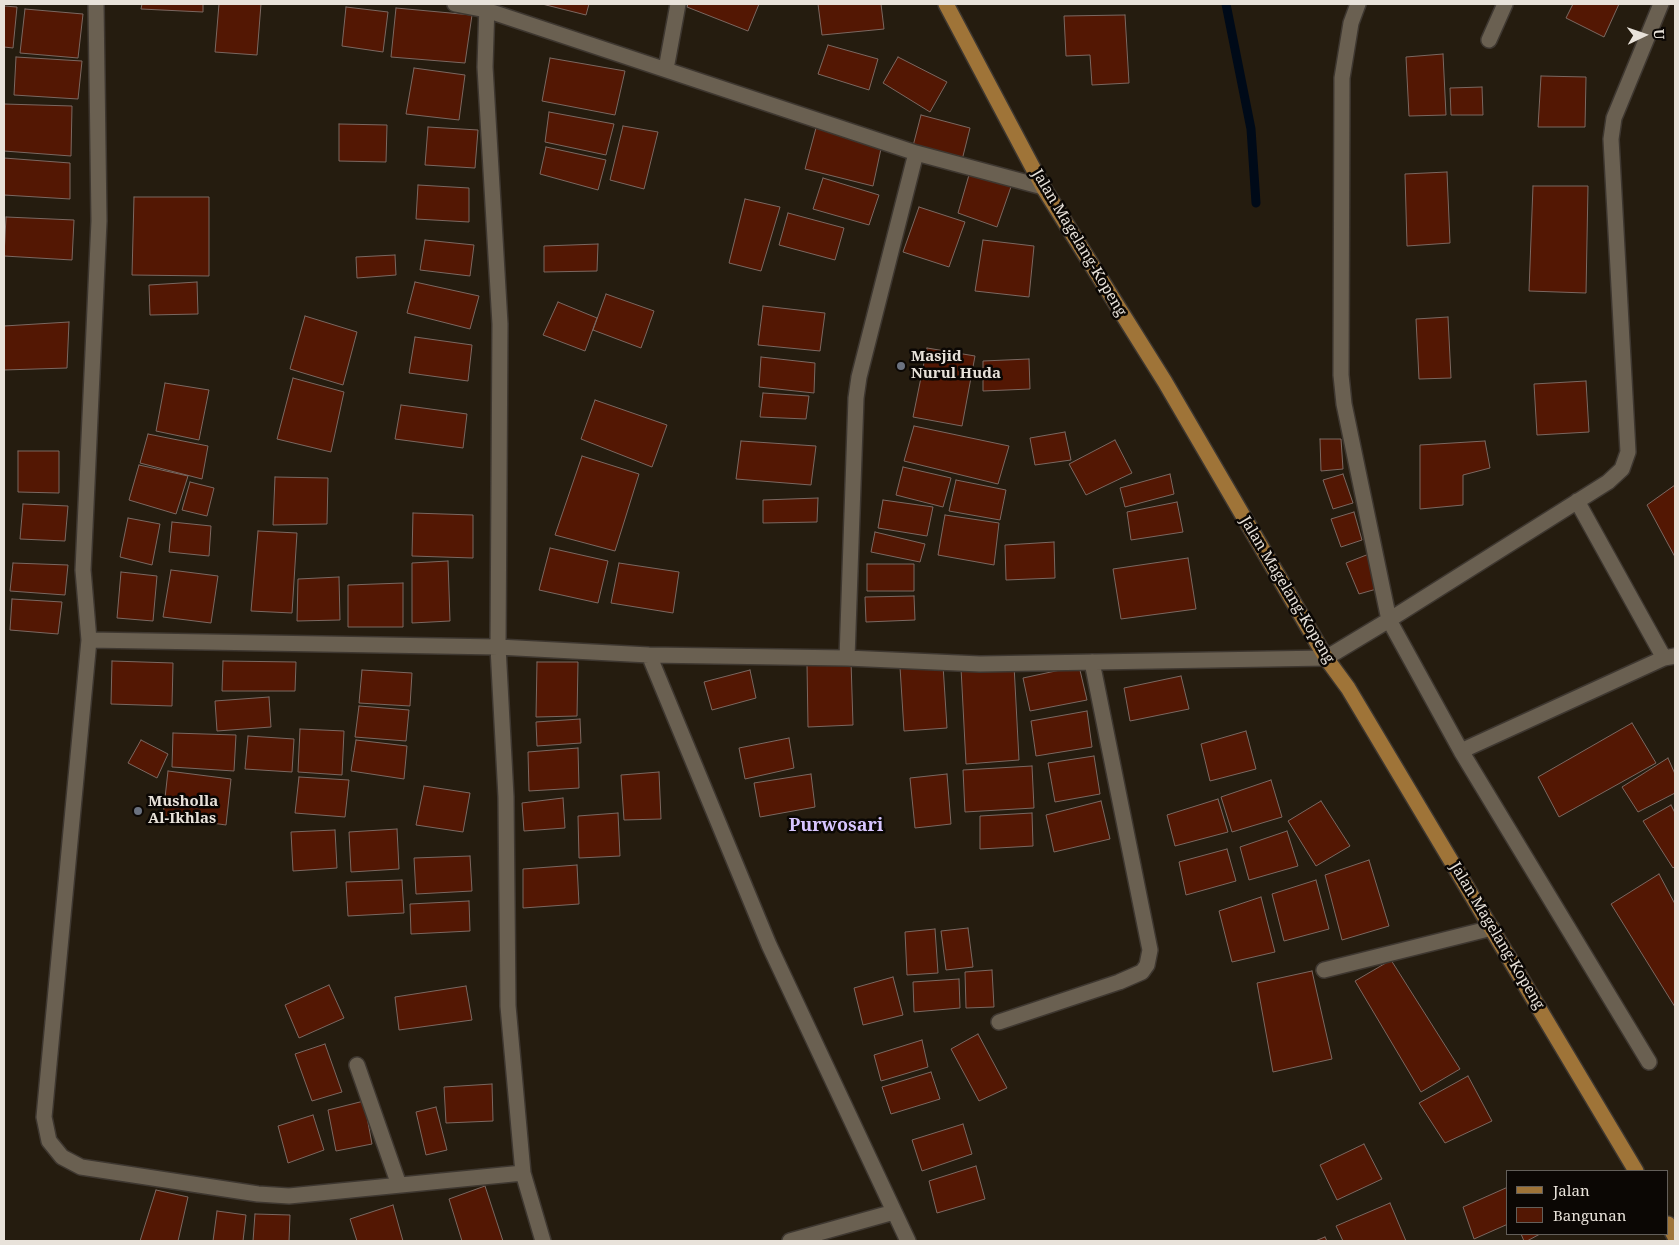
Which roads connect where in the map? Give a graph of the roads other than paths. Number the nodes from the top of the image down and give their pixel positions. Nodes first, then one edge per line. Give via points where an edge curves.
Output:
1 (96, 4) edge
2 (455, 4) edge
3 (678, 4) edge
4 (946, 4) edge
5 (1358, 4) edge
6 (1504, 4) edge
7 (1661, 4) edge
8 (486, 7) edge
9 (1489, 40) dead end
10 (666, 69) junction
11 (916, 153) junction
12 (1043, 187) junction
13 (1577, 502) junction
14 (1389, 620) junction
15 (89, 640) junction
16 (498, 647) junction
17 (649, 655) junction
18 (1670, 657) edge
19 (847, 658) junction
20 (1326, 658) junction
21 (1092, 662) junction
22 (1461, 751) junction
23 (1492, 928) junction
24 (1324, 970) dead end
25 (999, 1022) dead end
26 (1649, 1062) dead end
27 (357, 1065) dead end
28 (1635, 1170) edge
29 (524, 1173) junction
30 (399, 1185) junction
31 (894, 1212) junction
32 (1669, 1226) edge
33 (1675, 1237) edge
34 (543, 1241) edge
35 (790, 1241) edge
36 (908, 1241) edge

1 - 15 street via 99,221 83,570
2 - 8 street
3 - 10 street
4 - 12 main road, Jalan Magelang-Kopeng
5 - 14 street via 1351,23 1342,78 1341,375 1344,404
6 - 9 street
7 - 13 street via 1614,118 1611,139 1628,452 1622,469
8 - 10 street
8 - 16 street via 486,67 500,324
10 - 11 street
11 - 12 street
11 - 19 street via 859,376
12 - 20 main road, Jalan Magelang-Kopeng via 1165,382
13 - 14 street
13 - 18 street
14 - 20 street
14 - 22 street
15 - 16 street
15 - 30 street via 44,1117 49,1141 62,1157 81,1167 258,1194 289,1196
16 - 17 street
16 - 29 street via 506,797 508,1006
17 - 19 street
17 - 31 street via 769,945
18 - 22 street
19 - 21 street via 980,664
20 - 21 street
20 - 23 main road, Jalan Magelang-Kopeng via 1348,688
21 - 25 street via 1150,950 1147,965 1142,972 1119,982
22 - 26 street
23 - 24 street
23 - 28 main road, Jalan Magelang-Kopeng
27 - 30 street
29 - 30 street
29 - 34 street
31 - 35 street
31 - 36 street
32 - 33 main road

